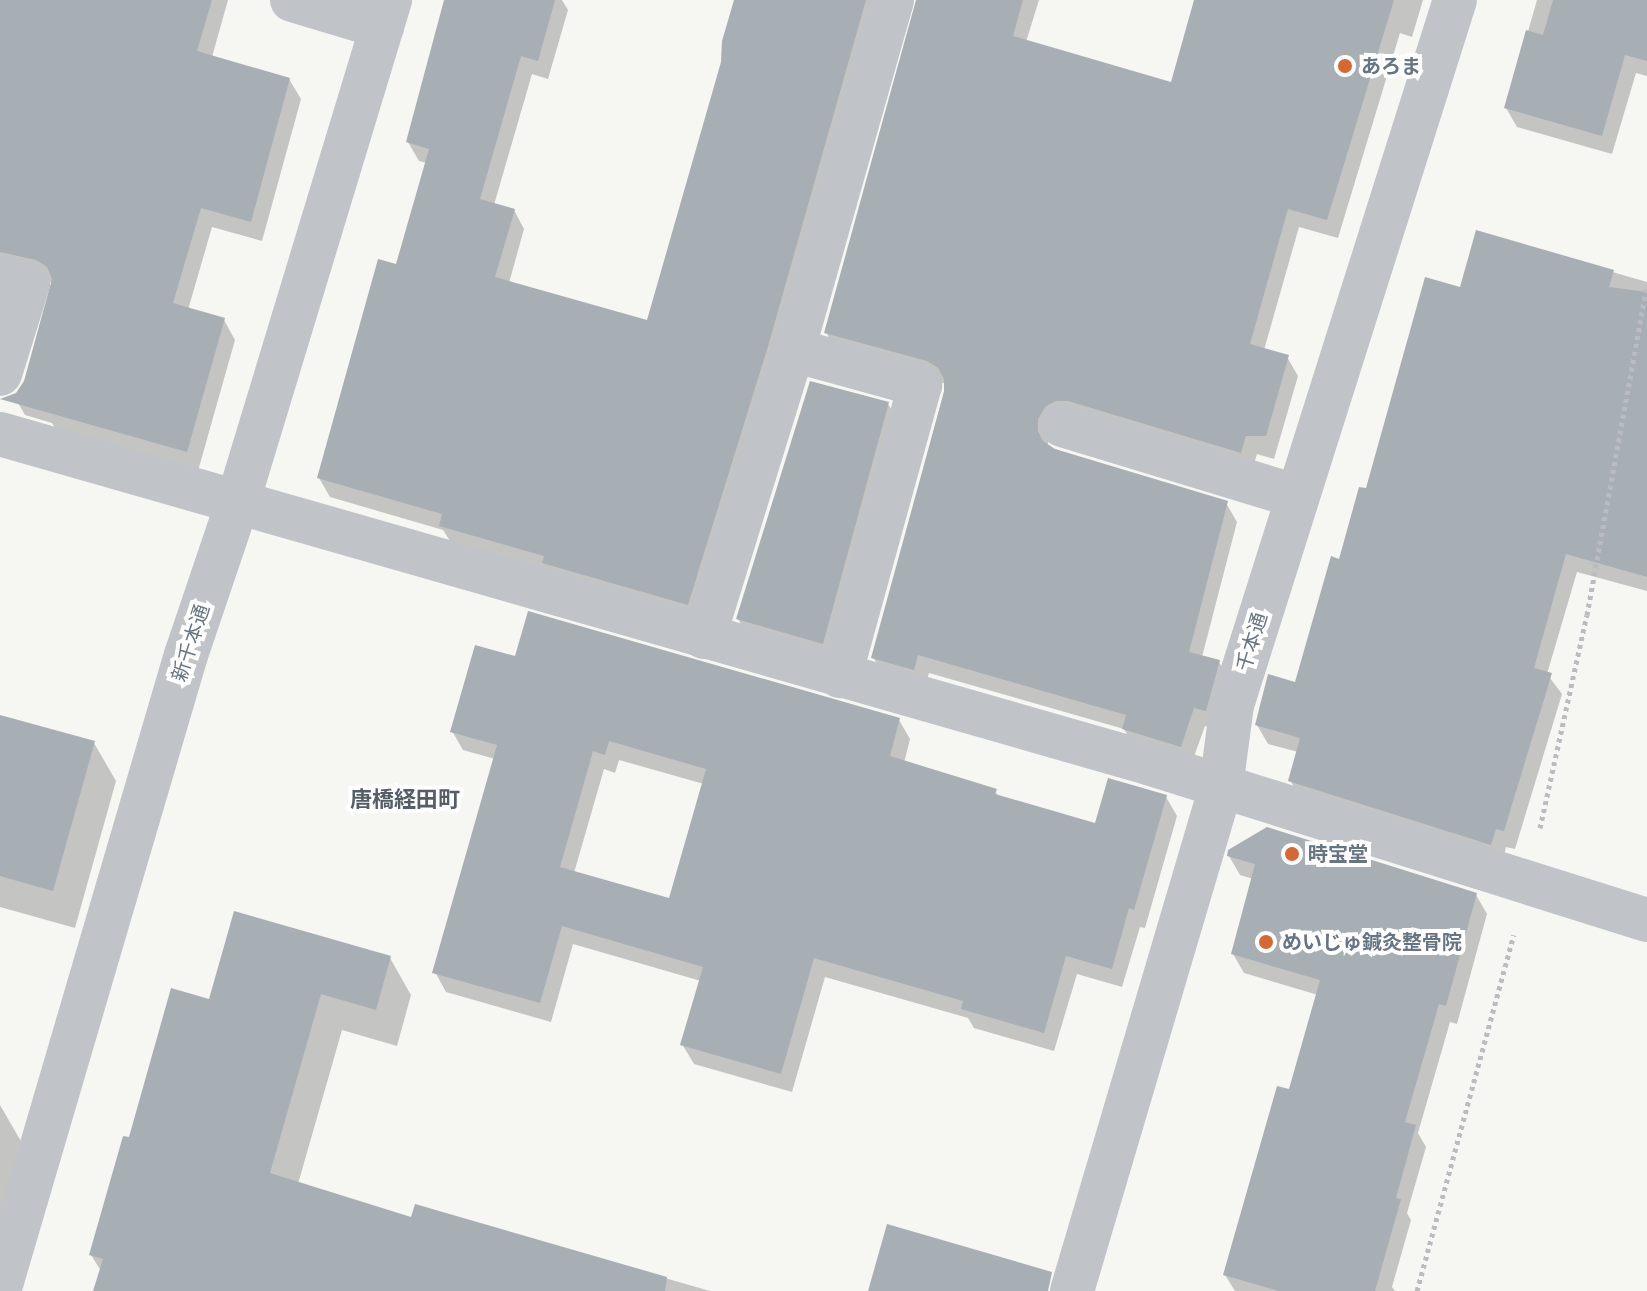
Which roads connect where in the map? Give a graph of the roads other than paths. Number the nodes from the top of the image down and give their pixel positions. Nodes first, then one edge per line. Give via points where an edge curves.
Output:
1 (292, 0) edge
2 (892, 0) edge
3 (1455, 0) edge
4 (386, 14) edge
5 (0, 276) edge
6 (793, 350) junction
7 (0, 374) edge
8 (1062, 425) dead end
9 (0, 434) edge
10 (1296, 496) junction
11 (238, 501) junction
12 (704, 637) junction
13 (840, 676) junction
14 (1221, 787) junction
15 (1647, 920) edge
16 (0, 1288) edge
17 (1072, 1291) edge

1 - 4 street
2 - 6 street
3 - 10 street, 千本通
4 - 11 street, 新千本通
5 - 7 street via 28,284
6 - 12 street
6 - 13 street via 920,385
8 - 10 street
9 - 11 street
10 - 14 street, 千本通 via 1232,705
11 - 12 street
11 - 16 street, 新千本通 via 186,655
12 - 13 street
13 - 14 street
14 - 15 street
14 - 17 street, 千本通

